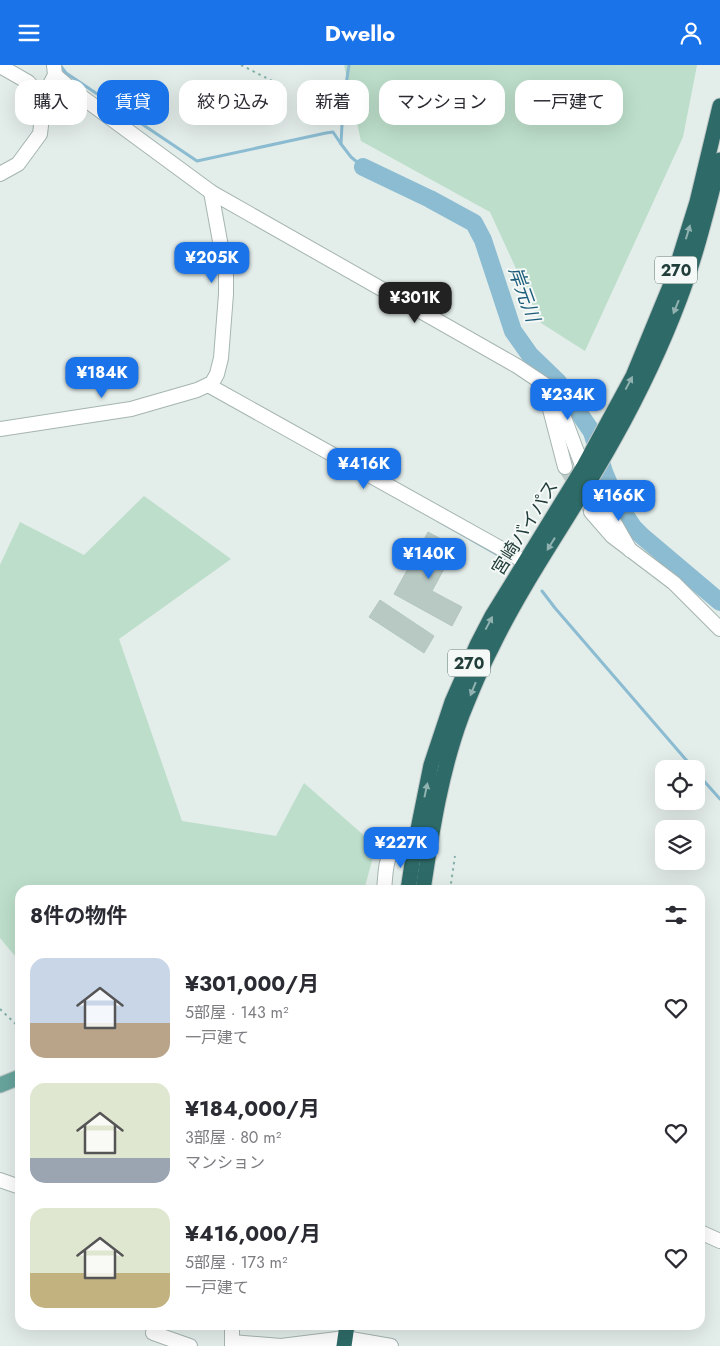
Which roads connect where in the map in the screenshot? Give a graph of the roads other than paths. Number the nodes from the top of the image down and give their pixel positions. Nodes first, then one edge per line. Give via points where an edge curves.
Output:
1 (0, 66) edge
2 (55, 70) edge
3 (24, 80) edge
4 (720, 106) edge
5 (41, 125) edge
6 (720, 160) edge
7 (0, 174) edge
8 (211, 192) junction
9 (543, 383) junction
10 (208, 385) junction
11 (0, 429) edge
12 (611, 432) junction
13 (565, 467) tunnel mouth
14 (589, 470) junction
15 (591, 512) tunnel mouth
16 (630, 550) junction
17 (530, 565) junction
18 (720, 629) edge
19 (415, 844) junction
20 (385, 885) edge
21 (409, 885) edge
22 (424, 885) edge
23 (15, 1079) edge
24 (0, 1085) edge
25 (0, 1180) edge
26 (15, 1185) edge
27 (705, 1234) edge
28 (720, 1241) edge
29 (154, 1330) edge
30 (232, 1330) edge
31 (346, 1336) edge
32 (232, 1344) edge
33 (190, 1346) edge
34 (391, 1346) edge

1 - 3 street
2 - 8 street via 71,89
12 -> 4 highway, 宮崎バイパス / 270 via 673,279 697,202
5 - 7 street via 40,134 18,164
6 -> 12 highway, 宮崎バイパス / 270 via 680,297 658,351
8 - 9 street
8 - 10 street via 226,264 226,294 221,358 217,373
9 - 13 street
9 - 14 street via 560,404
10 - 11 street via 131,409
10 - 17 street
12 - 14 highway, 宮崎バイパス / 270
14 - 16 street
14 - 17 highway, 宮崎バイパス / 270
15 - 16 street via 612,536
16 - 18 street via 674,583
19 -> 17 highway, 宮崎バイパス / 270 via 431,765 452,702 477,645
17 -> 22 highway, 宮崎バイパス / 270 via 462,716 439,794
19 - 20 street via 393,850 388,860
19 - 21 highway, 宮崎バイパス / 270
23 - 24 main road
25 - 26 street
27 - 28 street
29 - 33 street via 153,1333
30 - 32 street
31 - 32 street via 281,1346
31 - 34 street

